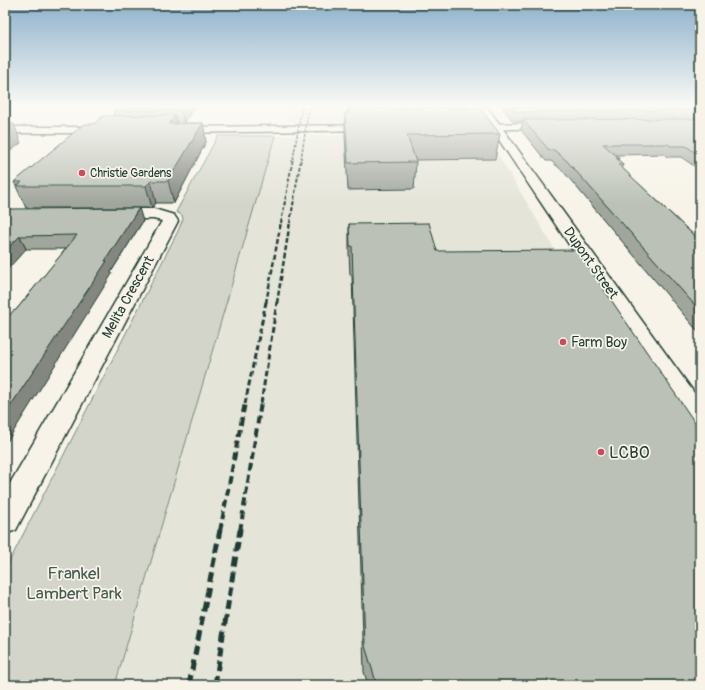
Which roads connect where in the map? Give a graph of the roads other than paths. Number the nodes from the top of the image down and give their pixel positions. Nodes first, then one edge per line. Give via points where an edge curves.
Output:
1 (505, 139) edge
2 (89, 214) edge
3 (700, 420) edge
4 (5, 520) edge

1 - 3 street, Dupont Street
2 - 4 street, Melita Crescent via 154,214 170,221

